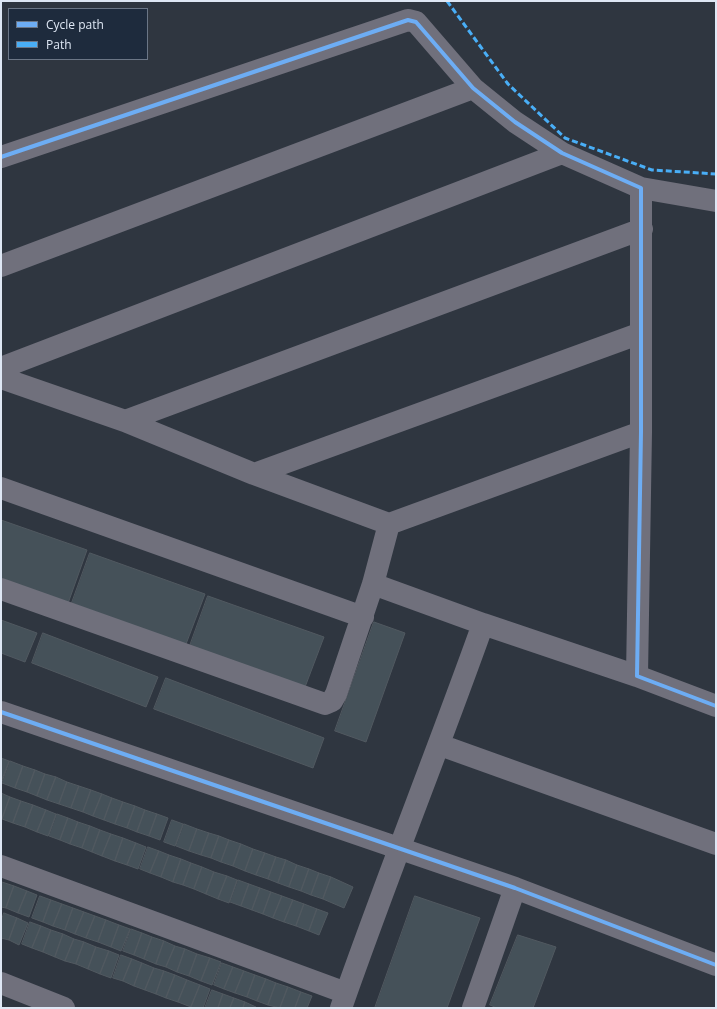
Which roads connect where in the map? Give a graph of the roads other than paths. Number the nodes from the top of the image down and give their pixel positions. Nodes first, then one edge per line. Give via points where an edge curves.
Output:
1 (473, 88) junction
2 (562, 153) junction
3 (1, 157) edge
4 (641, 188) junction
5 (716, 201) edge
6 (642, 229) junction
7 (1, 266) edge
8 (641, 333) junction
9 (1, 368) edge
10 (1, 378) edge
11 (124, 421) junction
12 (641, 432) junction
13 (254, 474) junction
14 (1, 488) edge
15 (389, 524) junction
16 (373, 584) junction
17 (1, 589) edge
18 (363, 617) junction
19 (483, 624) junction
20 (637, 676) junction
21 (716, 706) edge
22 (1, 712) edge
23 (440, 745) junction
24 (716, 844) edge
25 (398, 849) junction
26 (1, 866) edge
27 (515, 888) junction
28 (716, 966) edge
29 (1, 983) edge
30 (343, 1000) edge
31 (64, 1008) edge
32 (473, 1008) edge

1 - 2 street via 515,122
1 - 3 street via 416,22 408,20
1 - 7 street
2 - 4 street
2 - 9 street
4 - 5 street
4 - 6 street
6 - 8 street
6 - 11 street
8 - 12 street
8 - 13 street
10 - 11 street
11 - 13 street
12 - 15 street
12 - 20 street
13 - 15 street
14 - 18 street
15 - 16 street
16 - 18 street
16 - 19 street
17 - 18 street via 325,704 332,701 336,694
19 - 20 street
19 - 23 street
20 - 21 street
22 - 25 street
23 - 24 street
23 - 25 street
25 - 27 street
25 - 30 street
26 - 30 street
27 - 28 street
27 - 32 street
29 - 31 street

